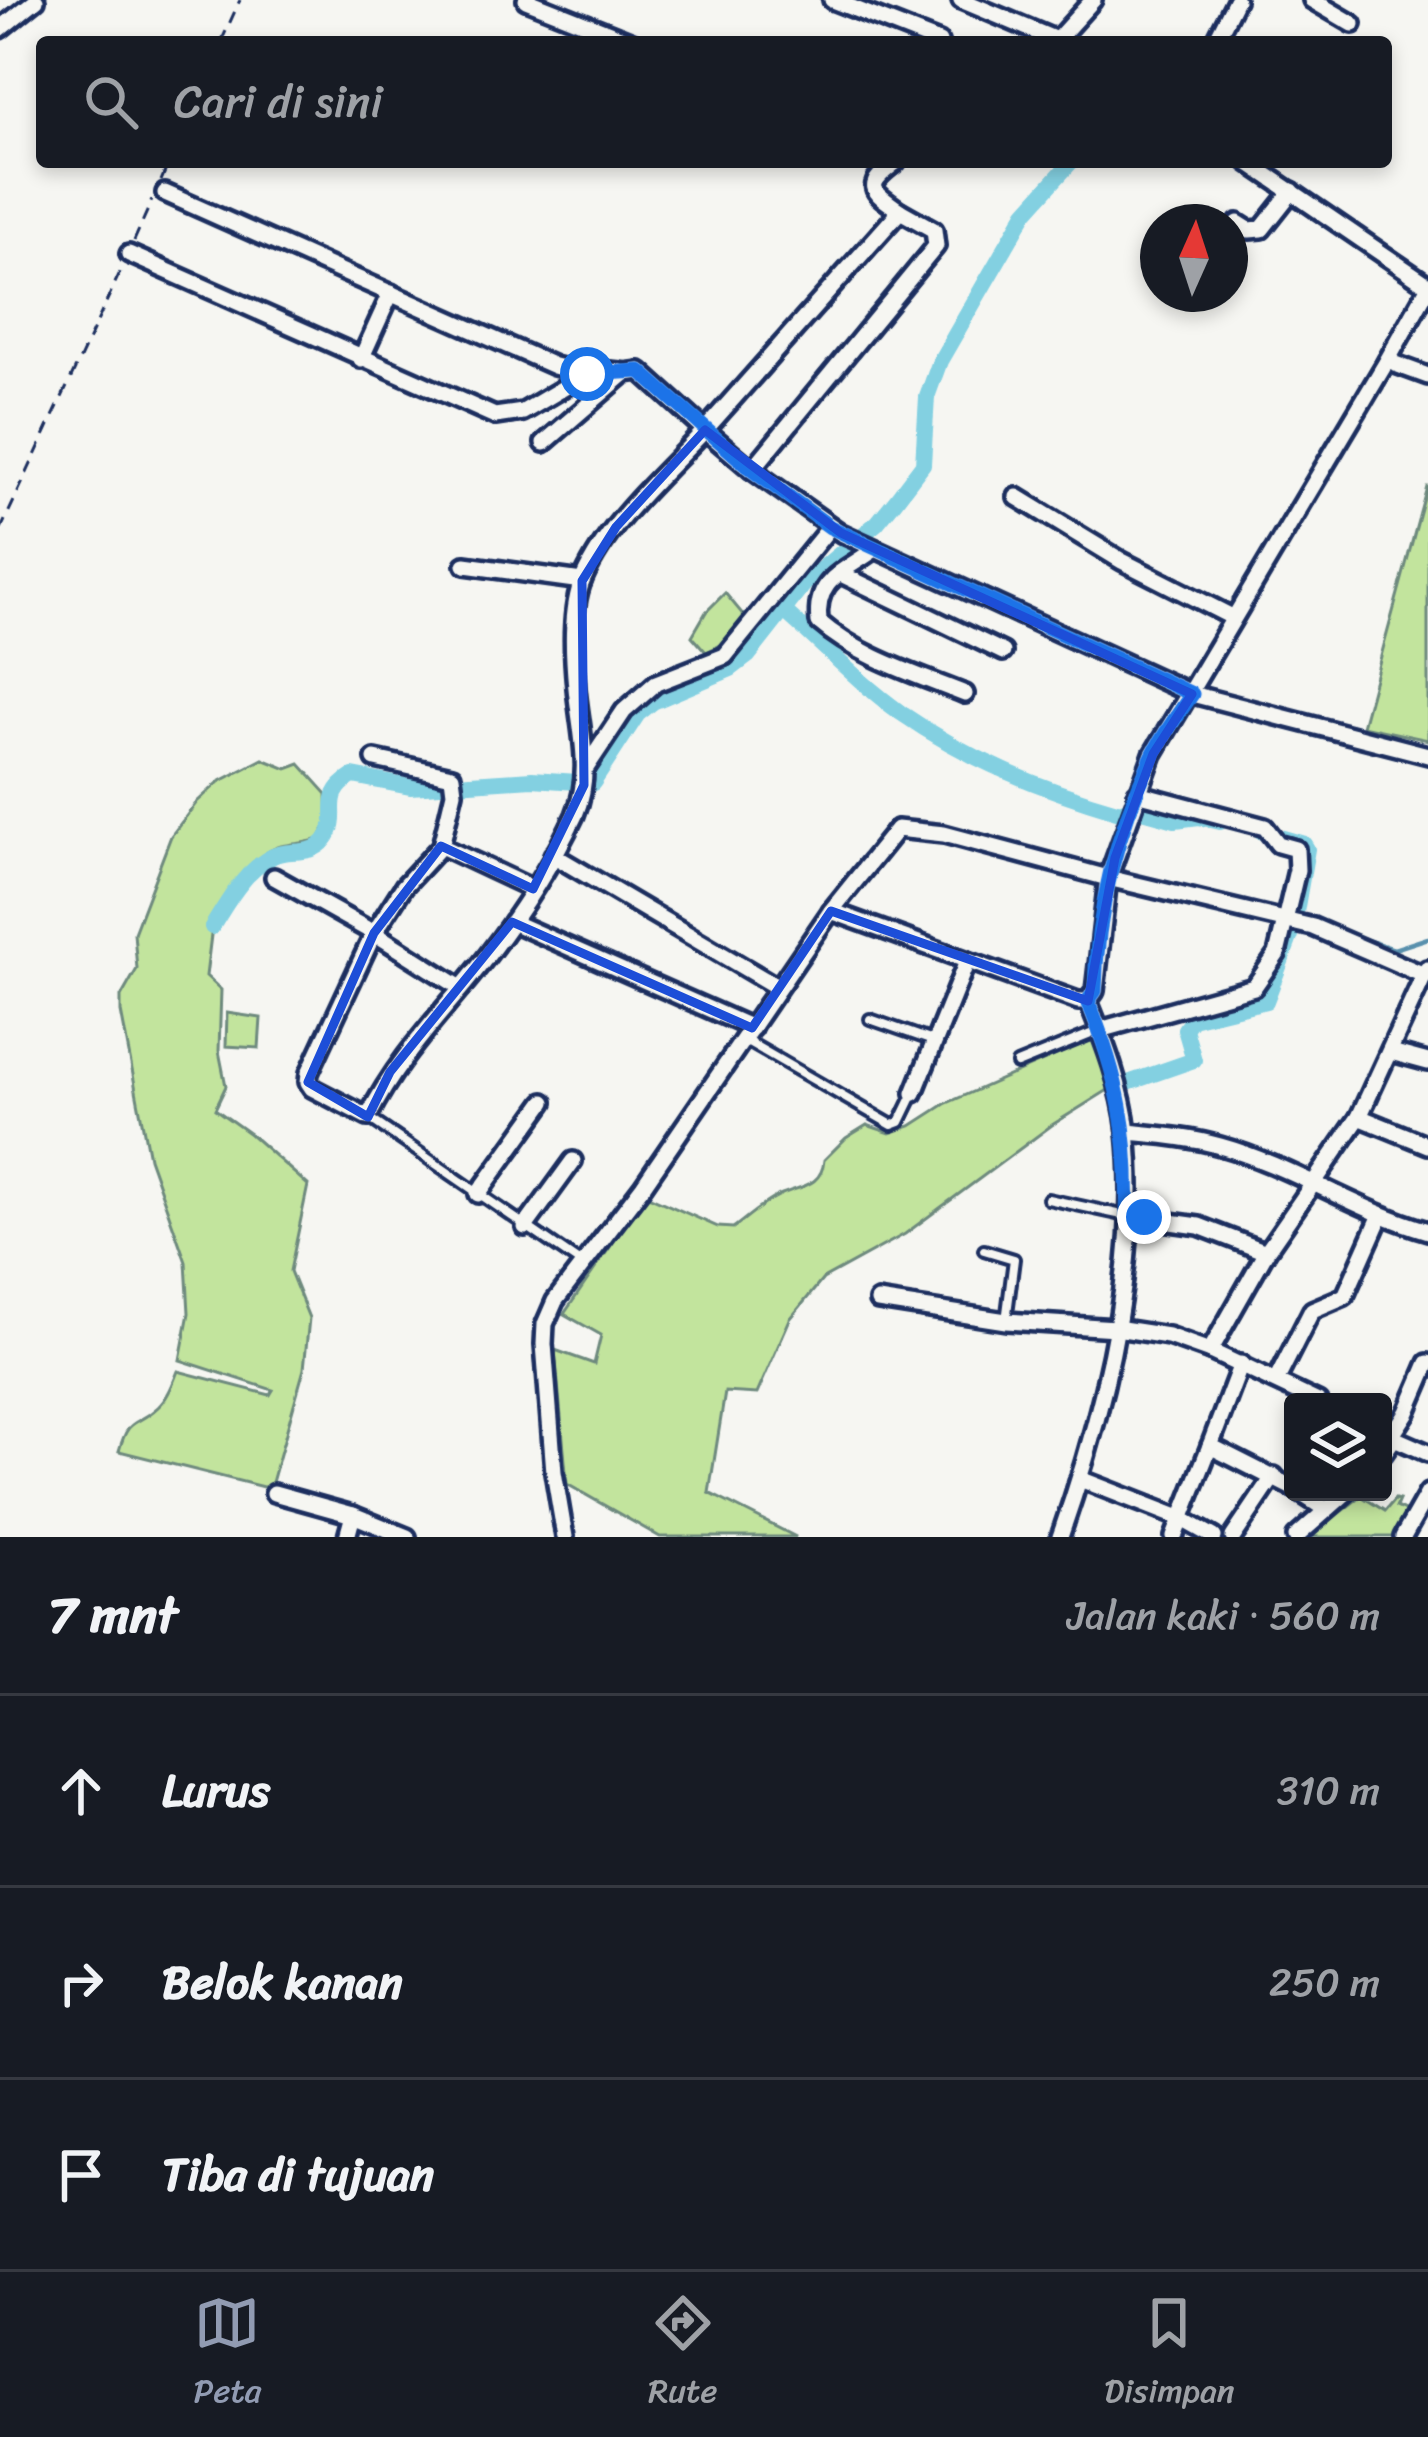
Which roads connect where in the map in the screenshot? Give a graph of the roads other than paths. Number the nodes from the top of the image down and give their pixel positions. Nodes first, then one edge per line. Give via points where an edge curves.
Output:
1 (36, 0) edge
2 (526, 0) edge
3 (832, 0) edge
4 (961, 0) edge
5 (1093, 0) edge
6 (1236, 0) edge
7 (1312, 0) edge
8 (1338, 6) edge
9 (1353, 23) dead end
10 (0, 29) edge
11 (617, 36) edge
12 (924, 36) edge
13 (1046, 36) edge
14 (1062, 36) edge
15 (1218, 36) edge
16 (888, 168) edge
17 (1257, 168) edge
18 (160, 191) road end
19 (1292, 191) junction
20 (900, 211) junction
21 (1248, 229) edge
22 (129, 254) road end
23 (1428, 287) edge
24 (391, 293) junction
25 (361, 359) junction
26 (1387, 361) junction
27 (625, 373) junction
28 (587, 374) junction
29 (1428, 376) edge
30 (705, 430) junction
31 (544, 443) dead end
32 (752, 470) junction
33 (1017, 497) dead end
34 (836, 530) junction
35 (868, 545) junction
36 (465, 565) dead end
37 (841, 574) junction
38 (582, 580) junction
39 (1232, 617) junction
40 (1003, 652) dead end
41 (965, 694) dead end
42 (1192, 694) junction
43 (1428, 754) edge
44 (375, 759) dead end
45 (585, 776) junction
46 (1137, 794) junction
47 (441, 846) junction
48 (553, 855) junction
49 (274, 878) dead end
50 (1108, 878) junction
51 (533, 889) junction
52 (831, 911) junction
53 (1285, 920) junction
54 (512, 922) junction
55 (374, 933) junction
56 (966, 964) junction
57 (1426, 971) edge
58 (778, 987) junction
59 (460, 988) junction
60 (1088, 1001) junction
61 (870, 1019) dead end
62 (1100, 1030) junction
63 (749, 1034) junction
64 (935, 1042) junction
65 (1390, 1052) junction
66 (1428, 1062) edge
67 (1017, 1064) dead end
68 (914, 1093) joint
69 (544, 1102) dead end
70 (368, 1117) junction
71 (1359, 1118) junction
72 (1127, 1132) junction
73 (1428, 1145) edge
74 (573, 1161) dead end
75 (1311, 1185) junction
76 (478, 1194) junction
77 (1048, 1199) dead end
78 (1127, 1216) junction
79 (1380, 1217) junction
80 (525, 1227) junction
81 (1428, 1231) edge
82 (984, 1250) dead end
83 (1266, 1252) junction
84 (583, 1265) junction
85 (878, 1301) dead end
86 (1006, 1322) junction
87 (1116, 1328) junction
88 (1210, 1351) junction
89 (1428, 1363) edge
90 (1240, 1364) junction
91 (1276, 1381) junction
92 (1300, 1393) edge
93 (1392, 1432) edge
94 (1392, 1437) edge
95 (1210, 1446) junction
96 (1428, 1453) edge
97 (1274, 1476) junction
98 (1080, 1478) junction
99 (1284, 1482) edge
100 (274, 1493) dead end
101 (1428, 1493) edge
102 (1313, 1501) edge
103 (1335, 1501) edge
104 (1325, 1509) junction
105 (353, 1515) junction
106 (1180, 1519) junction
107 (347, 1537) edge
108 (407, 1537) edge
109 (565, 1537) edge
110 (1060, 1537) edge
111 (1174, 1537) edge
112 (1214, 1537) edge
113 (1233, 1537) edge
114 (1296, 1537) edge
115 (1403, 1537) edge

1 - 10 street
2 - 11 street
3 - 12 street
4 - 13 street
5 - 14 street
6 - 15 street
7 - 8 street
8 - 9 street
16 - 20 street via 873,186
17 - 19 street
18 - 24 street
19 - 21 street via 1262,229
19 - 23 street
20 - 30 street
20 - 32 street via 934,230 936,246
22 - 25 street
23 - 26 street
24 - 25 street
24 - 28 street
25 - 28 street via 495,416 523,412
26 - 29 street
26 - 39 street
27 - 28 street
27 - 30 street via 649,376
27 - 31 street
30 - 32 street
30 - 38 street via 616,527
32 - 34 street
33 - 39 street
34 - 35 street
34 - 45 street via 725,656 656,683 624,711
35 - 37 street
35 - 42 street
36 - 38 street
37 - 40 street
37 - 41 street via 816,599 818,622
38 - 45 street via 576,684
39 - 42 street
42 - 43 street
42 - 46 street
44 - 47 street via 452,776
45 - 48 street
46 - 50 street
46 - 53 street via 1272,836 1298,852
47 - 51 street
47 - 55 street
48 - 51 street
48 - 58 street
49 - 55 street
50 - 52 street via 906,827 888,836
50 - 53 street
50 - 60 street
51 - 54 street
52 - 56 street
52 - 58 street
53 - 57 street
53 - 62 street via 1276,954 1254,987
54 - 59 street
54 - 63 street
55 - 59 street
55 - 70 street via 308,1082
56 - 60 street
56 - 64 street
57 - 65 street
58 - 63 street
59 - 70 street via 390,1072
60 - 62 street
61 - 64 lane
62 - 67 lane
62 - 72 street
63 - 68 lane via 892,1125
63 - 84 street
64 - 68 street
65 - 66 street
65 - 71 street
69 - 76 street
70 - 76 lane
71 - 73 street
71 - 75 street
72 - 75 street via 1216,1144
72 - 78 street
74 - 80 street
75 - 79 street
75 - 83 street
76 - 80 lane
77 - 78 lane
78 - 83 street via 1199,1226
78 - 87 street
79 - 81 street
79 - 91 street via 1346,1296 1312,1310
80 - 84 lane
82 - 86 lane via 1014,1259
83 - 88 street
84 - 109 street via 545,1324
85 - 86 street
86 - 87 street
87 - 88 street
87 - 98 street
88 - 90 street
89 - 93 street
90 - 91 street
90 - 95 street
91 - 92 street
94 - 96 street
95 - 97 street
95 - 106 street
97 - 99 street
97 - 113 street
98 - 106 street
98 - 110 street
100 - 105 street
101 - 115 street
102 - 104 street
103 - 104 street
104 - 114 street
105 - 107 street
105 - 108 street
106 - 111 street
106 - 112 street

